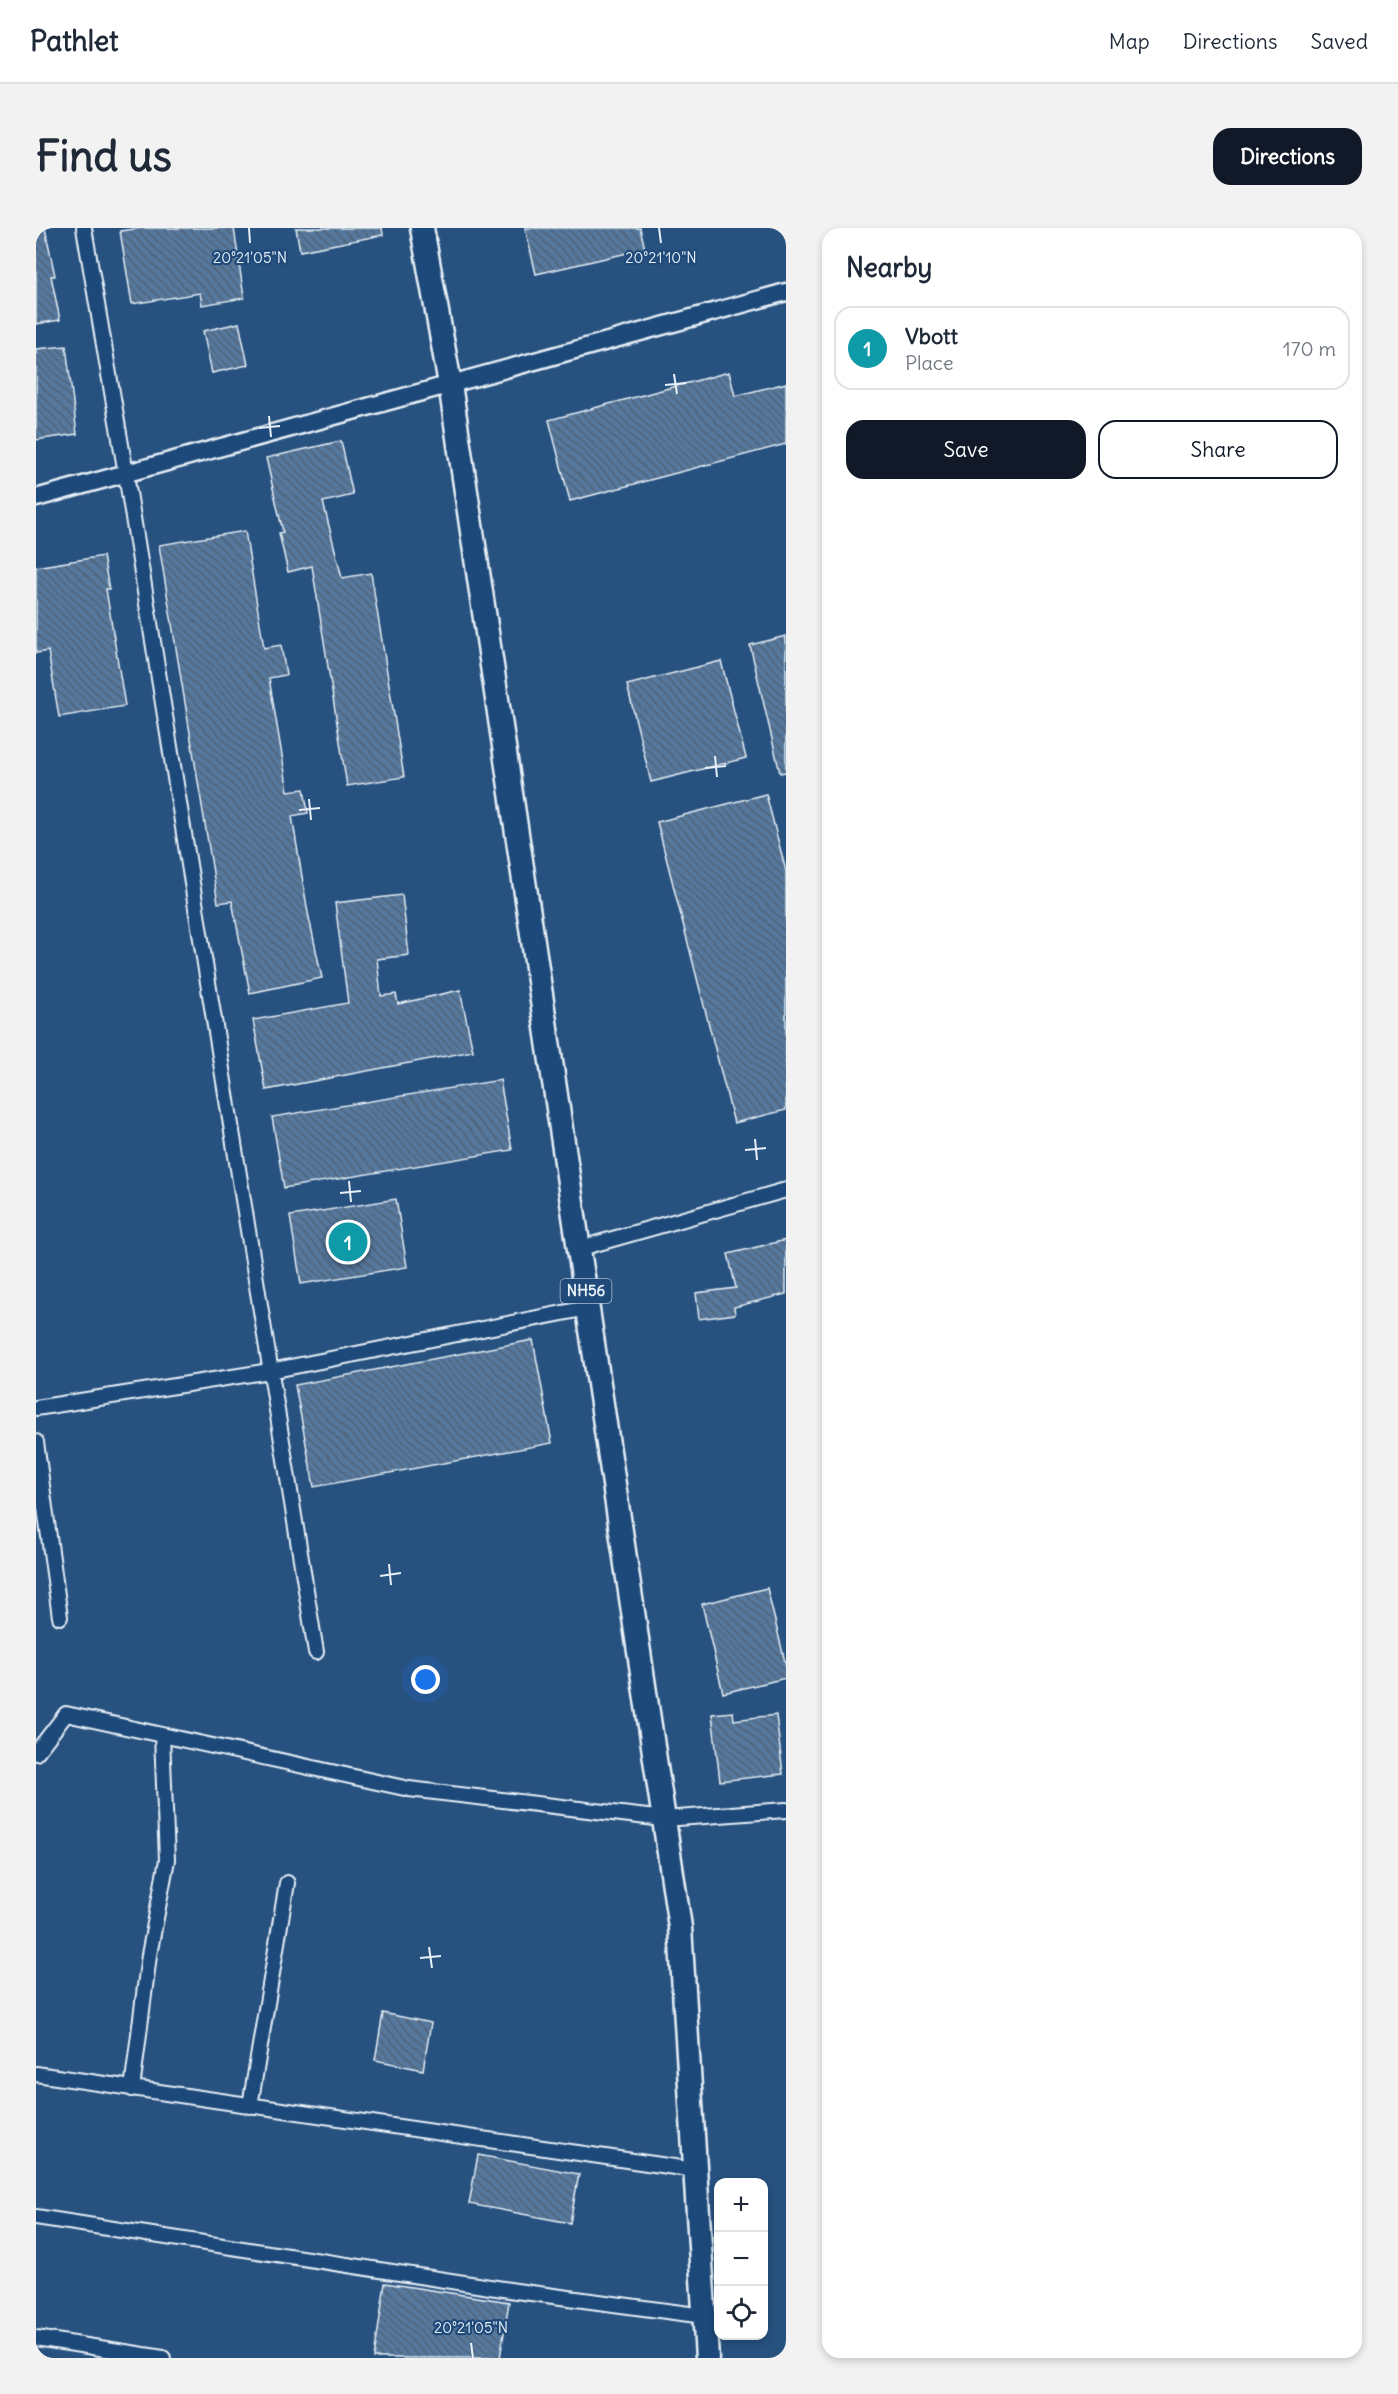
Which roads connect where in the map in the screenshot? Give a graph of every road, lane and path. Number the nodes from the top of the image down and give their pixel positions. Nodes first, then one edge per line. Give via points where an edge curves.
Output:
1 (84, 228) edge
2 (422, 228) edge
3 (786, 292) edge
4 (450, 384) junction
5 (126, 474) junction
6 (36, 498) edge
7 (786, 1190) edge
8 (580, 1248) junction
9 (588, 1308) junction
10 (270, 1371) junction
11 (36, 1408) edge
12 (36, 1442) edge
13 (60, 1617) dead end
14 (316, 1652) dead end
15 (162, 1735) junction
16 (36, 1753) edge
17 (786, 1810) edge
18 (664, 1819) junction
19 (287, 1883) dead end
20 (36, 2074) edge
21 (132, 2089) junction
22 (250, 2106) junction
23 (695, 2170) junction
24 (36, 2217) edge
25 (704, 2316) junction
26 (36, 2338) edge
27 (163, 2358) edge
28 (706, 2358) edge

1 - 5 street
2 - 4 highway, NH56
3 - 4 street
4 - 5 street
4 - 8 highway, NH56
5 - 6 street
5 - 10 street
7 - 8 street
8 - 9 highway, NH56
9 - 10 street
9 - 18 highway, NH56
10 - 11 street
10 - 14 street
12 - 13 street
15 - 16 street via 66,1714
15 - 18 street via 409,1789
15 - 21 street via 167,1860 149,1955
17 - 18 street
18 - 23 highway, NH56 via 680,1927
19 - 22 street
20 - 21 street
21 - 22 street
22 - 23 street
23 - 25 highway, NH56
24 - 25 street
25 - 28 highway, NH56
26 - 27 street

